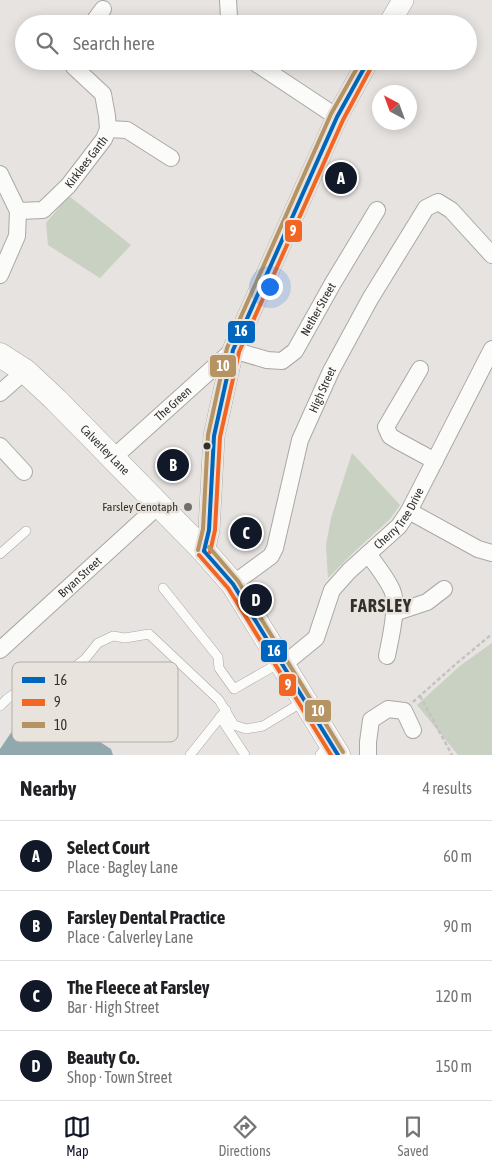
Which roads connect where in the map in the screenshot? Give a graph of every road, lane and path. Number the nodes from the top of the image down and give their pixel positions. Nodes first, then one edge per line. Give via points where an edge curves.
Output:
1 (228, 0) edge
2 (403, 0) edge
3 (103, 9) dead end
4 (99, 15) edge
5 (229, 15) edge
6 (394, 15) edge
7 (77, 70) edge
8 (267, 70) edge
9 (363, 70) edge
10 (337, 117) junction
11 (108, 130) junction
12 (171, 158) dead end
13 (0, 174) edge
14 (377, 210) dead end
15 (18, 211) junction
16 (492, 255) edge
17 (0, 275) edge
18 (492, 349) edge
19 (234, 350) junction
20 (0, 354) edge
21 (420, 369) dead end
22 (25, 371) junction
23 (0, 393) edge
24 (0, 446) edge
25 (113, 458) junction
26 (435, 461) junction
27 (24, 472) dead end
28 (159, 505) junction
29 (409, 511) junction
30 (26, 531) dead end
31 (204, 551) junction
32 (492, 553) edge
33 (0, 554) edge
34 (368, 554) junction
35 (233, 584) junction
36 (163, 588) dead end
37 (444, 589) dead end
38 (394, 613) junction
39 (492, 634) edge
40 (0, 650) edge
41 (387, 656) dead end
42 (81, 662) edge
43 (282, 663) junction
44 (420, 696) junction
45 (304, 700) junction
46 (412, 703) dead end
47 (223, 713) junction
48 (413, 730) dead end
49 (329, 751) edge
50 (190, 755) edge
51 (245, 755) edge
52 (368, 755) edge
53 (452, 755) edge

1 - 5 street
2 - 6 street
3 - 4 street
7 - 11 street, Kirklees Garth via 103,94
8 - 10 street
9 - 10 street
10 - 19 street
11 - 12 street via 127,130
11 - 15 street, Kirklees Garth via 68,186 43,210
13 - 15 street
14 - 19 street, Nether Street via 295,351 282,360 267,360
15 - 17 street via 18,236
16 - 35 street, High Street via 451,210 438,202 426,208 370,299 331,371 300,440 271,556
18 - 26 street, Cherry Tree Drive
19 - 25 street, The Green
19 - 31 street via 214,436 209,530
20 - 22 main road, Calverley Lane
21 - 26 street via 386,427 390,436
22 - 23 street
22 - 25 main road, Calverley Lane
24 - 27 street
25 - 28 main road, Calverley Lane
26 - 29 street, Cherry Tree Drive
28 - 31 main road, Calverley Lane
28 - 40 street, Bryan Street
29 - 32 street via 478,549
29 - 34 street, Cherry Tree Drive via 399,526
30 - 33 lane
31 - 35 main road, Calverley Lane
34 - 38 street via 393,592
34 - 43 street, Cherry Tree Drive via 332,590 316,638
35 - 43 main road, Calverley Lane
36 - 43 lane via 218,657 219,668 234,689
37 - 38 street via 428,602
38 - 41 street
39 - 44 path
42 - 47 lane via 98,643 113,636 125,638 149,634 219,700
43 - 45 main road, Calverley Lane
44 - 46 path
44 - 53 path
45 - 47 lane via 263,726 246,729 234,725
45 - 49 main road, Calverley Lane
47 - 50 lane
47 - 51 lane
48 - 52 street via 404,711 388,709 371,720

